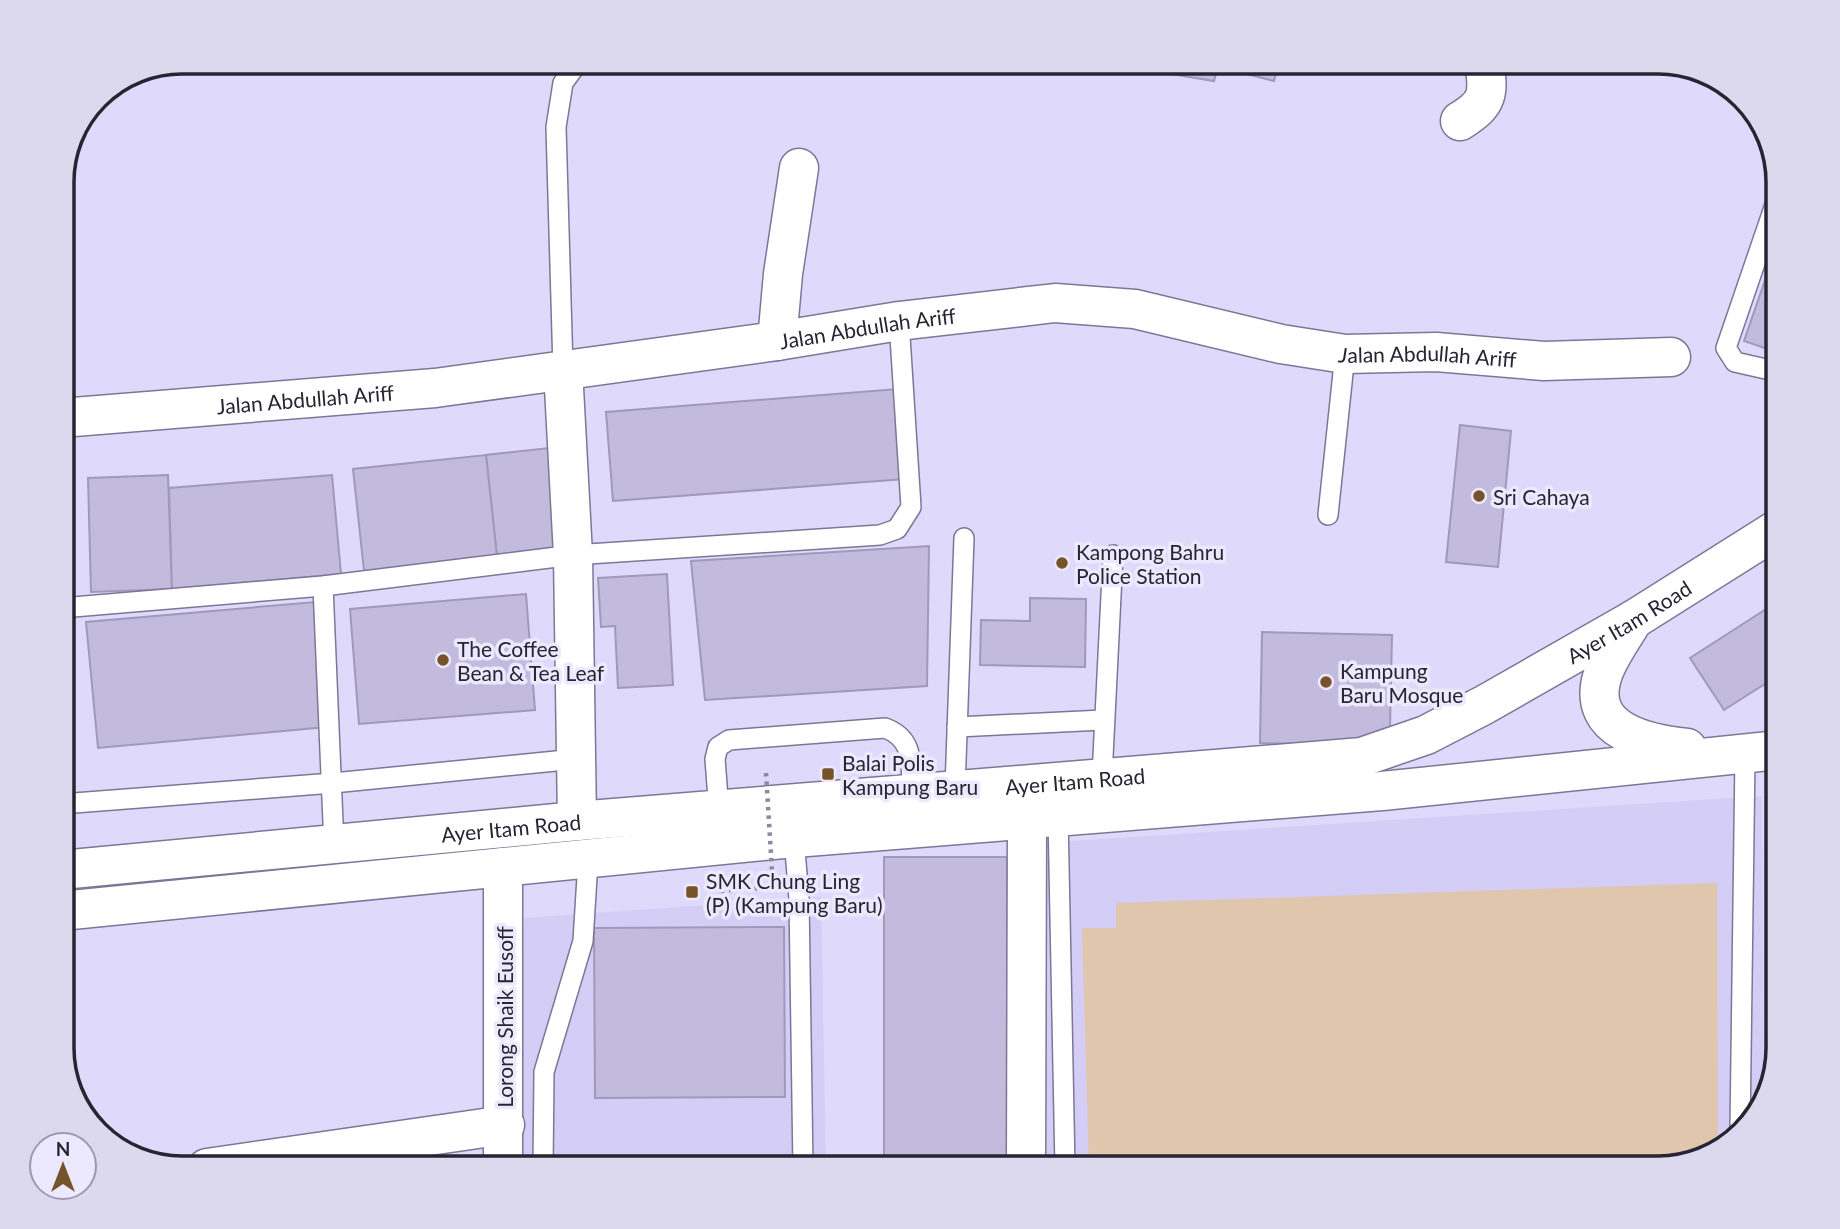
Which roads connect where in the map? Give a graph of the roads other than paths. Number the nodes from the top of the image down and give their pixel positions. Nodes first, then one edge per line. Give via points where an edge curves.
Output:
1 (570, 74) edge
2 (1486, 74) edge
3 (1460, 121) dead end
4 (799, 168) dead end
5 (1766, 230) edge
6 (899, 321) junction
7 (777, 341) junction
8 (1345, 354) junction
9 (1671, 358) dead end
10 (562, 369) junction
11 (1766, 369) edge
12 (74, 417) edge
13 (1328, 515) dead end
14 (1766, 536) edge
15 (964, 538) dead end
16 (573, 555) junction
17 (1113, 555) dead end
18 (323, 586) junction
19 (74, 607) edge
20 (1633, 620) junction
21 (1103, 720) junction
22 (957, 727) junction
23 (1762, 752) edge
24 (576, 760) junction
25 (1102, 777) junction
26 (333, 783) junction
27 (955, 788) junction
28 (913, 792) junction
29 (74, 803) edge
30 (719, 811) junction
31 (1043, 816) junction
32 (577, 821) junction
33 (794, 838) junction
34 (334, 846) junction
35 (588, 861) junction
36 (503, 867) junction
37 (74, 869) edge
38 (74, 910) edge
39 (1741, 1118) edge
40 (505, 1125) junction
41 (289, 1156) edge
42 (504, 1156) edge
43 (544, 1156) edge
44 (803, 1156) edge
45 (1027, 1156) edge
46 (1064, 1156) edge

1 - 10 lane via 563,83 556,127
2 - 3 main road via 1486,97 1479,109
4 - 7 main road
5 - 11 lane via 1726,348 1735,362
6 - 7 main road, Jalan Abdullah Ariff
6 - 8 main road, Jalan Abdullah Ariff via 1055,303 1135,310
6 - 16 lane via 911,507 897,529 880,535
7 - 10 main road, Jalan Abdullah Ariff
8 - 9 main road, Jalan Abdullah Ariff via 1436,352 1544,361
8 - 13 lane
10 - 12 main road, Jalan Abdullah Ariff via 435,388
10 - 16 main road
14 - 20 main road, Ayer Itam Road
15 - 22 lane
16 - 18 lane
16 - 24 main road
17 - 21 lane
18 - 19 lane
18 - 26 lane
20 - 23 main road via 1602,678 1602,705 1620,731 1639,740
20 - 25 main road, Ayer Itam Road via 1426,736 1362,757
21 - 22 lane
21 - 25 lane
22 - 27 lane
23 - 31 main road, Ayer Itam Road via 1382,792
23 - 39 lane
24 - 26 lane
24 - 32 main road
25 - 27 main road, Ayer Itam Road
26 - 29 lane
26 - 34 lane
27 - 28 main road, Ayer Itam Road
28 - 30 main road, Ayer Itam Road
28 - 30 lane via 907,744 900,733 885,728 729,740 718,747 715,760
30 - 32 main road, Ayer Itam Road
31 - 33 main road, Ayer Itam Road
31 - 45 main road
31 - 46 lane
32 - 34 main road, Ayer Itam Road
33 - 35 main road, Ayer Itam Road
33 - 44 lane via 800,911
34 - 37 main road, Ayer Itam Road
35 - 36 main road, Ayer Itam Road
35 - 43 lane via 583,941 544,1072
36 - 38 main road, Ayer Itam Road
36 - 40 main road, Lorong Shaik Eusoff
40 - 41 main road
40 - 42 main road, Lorong Shaik Eusoff

